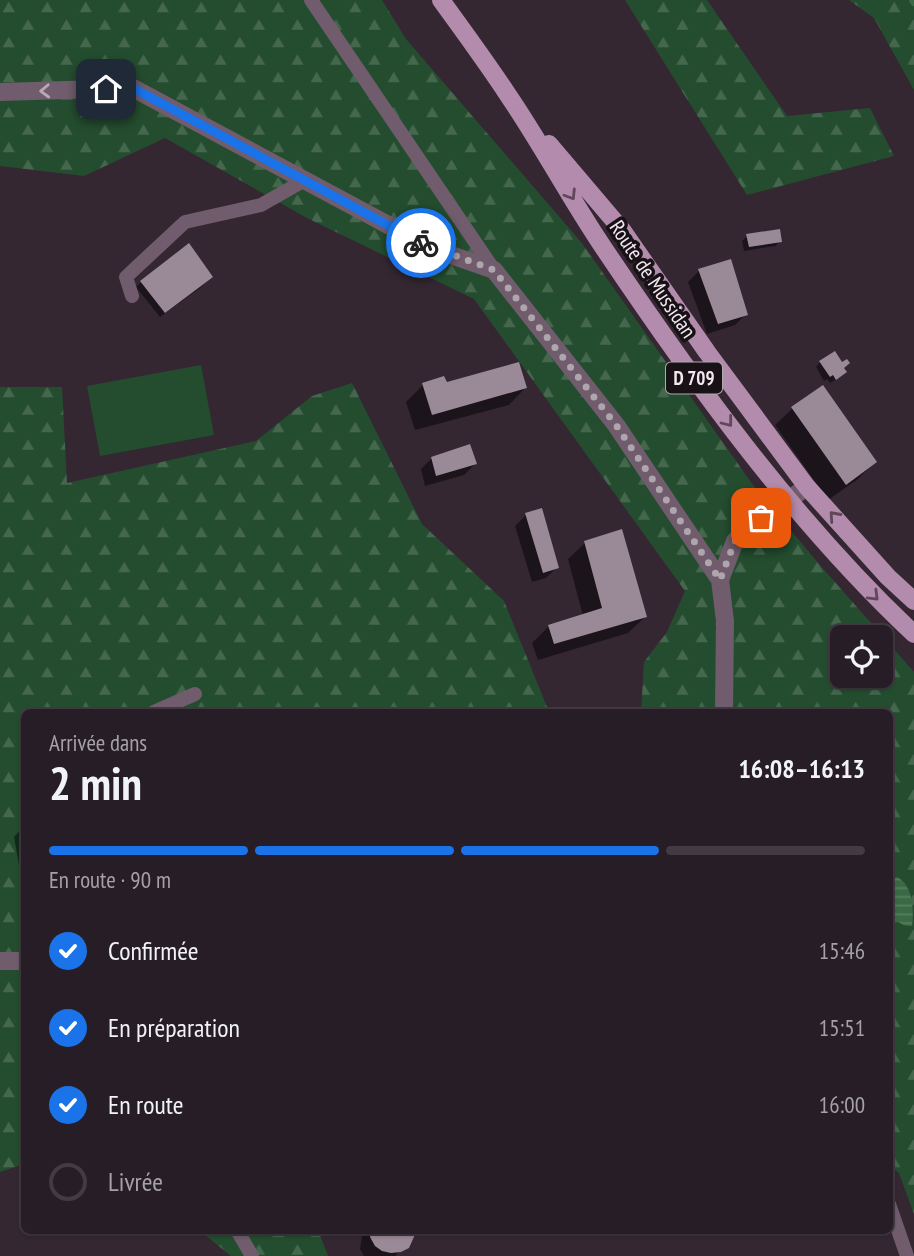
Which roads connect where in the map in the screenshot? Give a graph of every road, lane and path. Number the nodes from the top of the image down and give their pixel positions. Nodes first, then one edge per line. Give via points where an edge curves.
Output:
1 (311, 0) edge
2 (441, 0) edge
3 (0, 92) edge
4 (509, 95) junction
5 (305, 180) junction
6 (494, 270) junction
7 (132, 296) dead end
8 (807, 487) junction
9 (789, 500) junction
10 (720, 580) junction
11 (914, 601) edge
12 (914, 634) edge
13 (195, 694) dead end
14 (161, 709) edge
15 (724, 709) edge
16 (0, 961) edge
17 (21, 961) edge
18 (893, 1216) edge
19 (239, 1234) edge
20 (252, 1256) edge
21 (907, 1256) edge

1 - 6 lane
2 - 4 main road, Route de Mussidan / D 709
5 -> 3 street via 133,88
4 - 8 main road, Route de Mussidan / D 709 via 622,230
4 -> 9 main road, Route de Mussidan / D 709 via 602,245 685,366
5 - 6 street via 431,248
5 - 7 lane via 261,205 186,222 126,277
6 - 10 street via 616,425
8 - 9 street
11 -> 8 main road, Route de Mussidan / D 709
9 - 10 street via 735,541
9 -> 12 main road, Route de Mussidan / D 709 via 870,592
10 - 15 street via 726,621
13 - 14 lane
16 - 17 street
18 - 21 lane
19 - 20 lane

